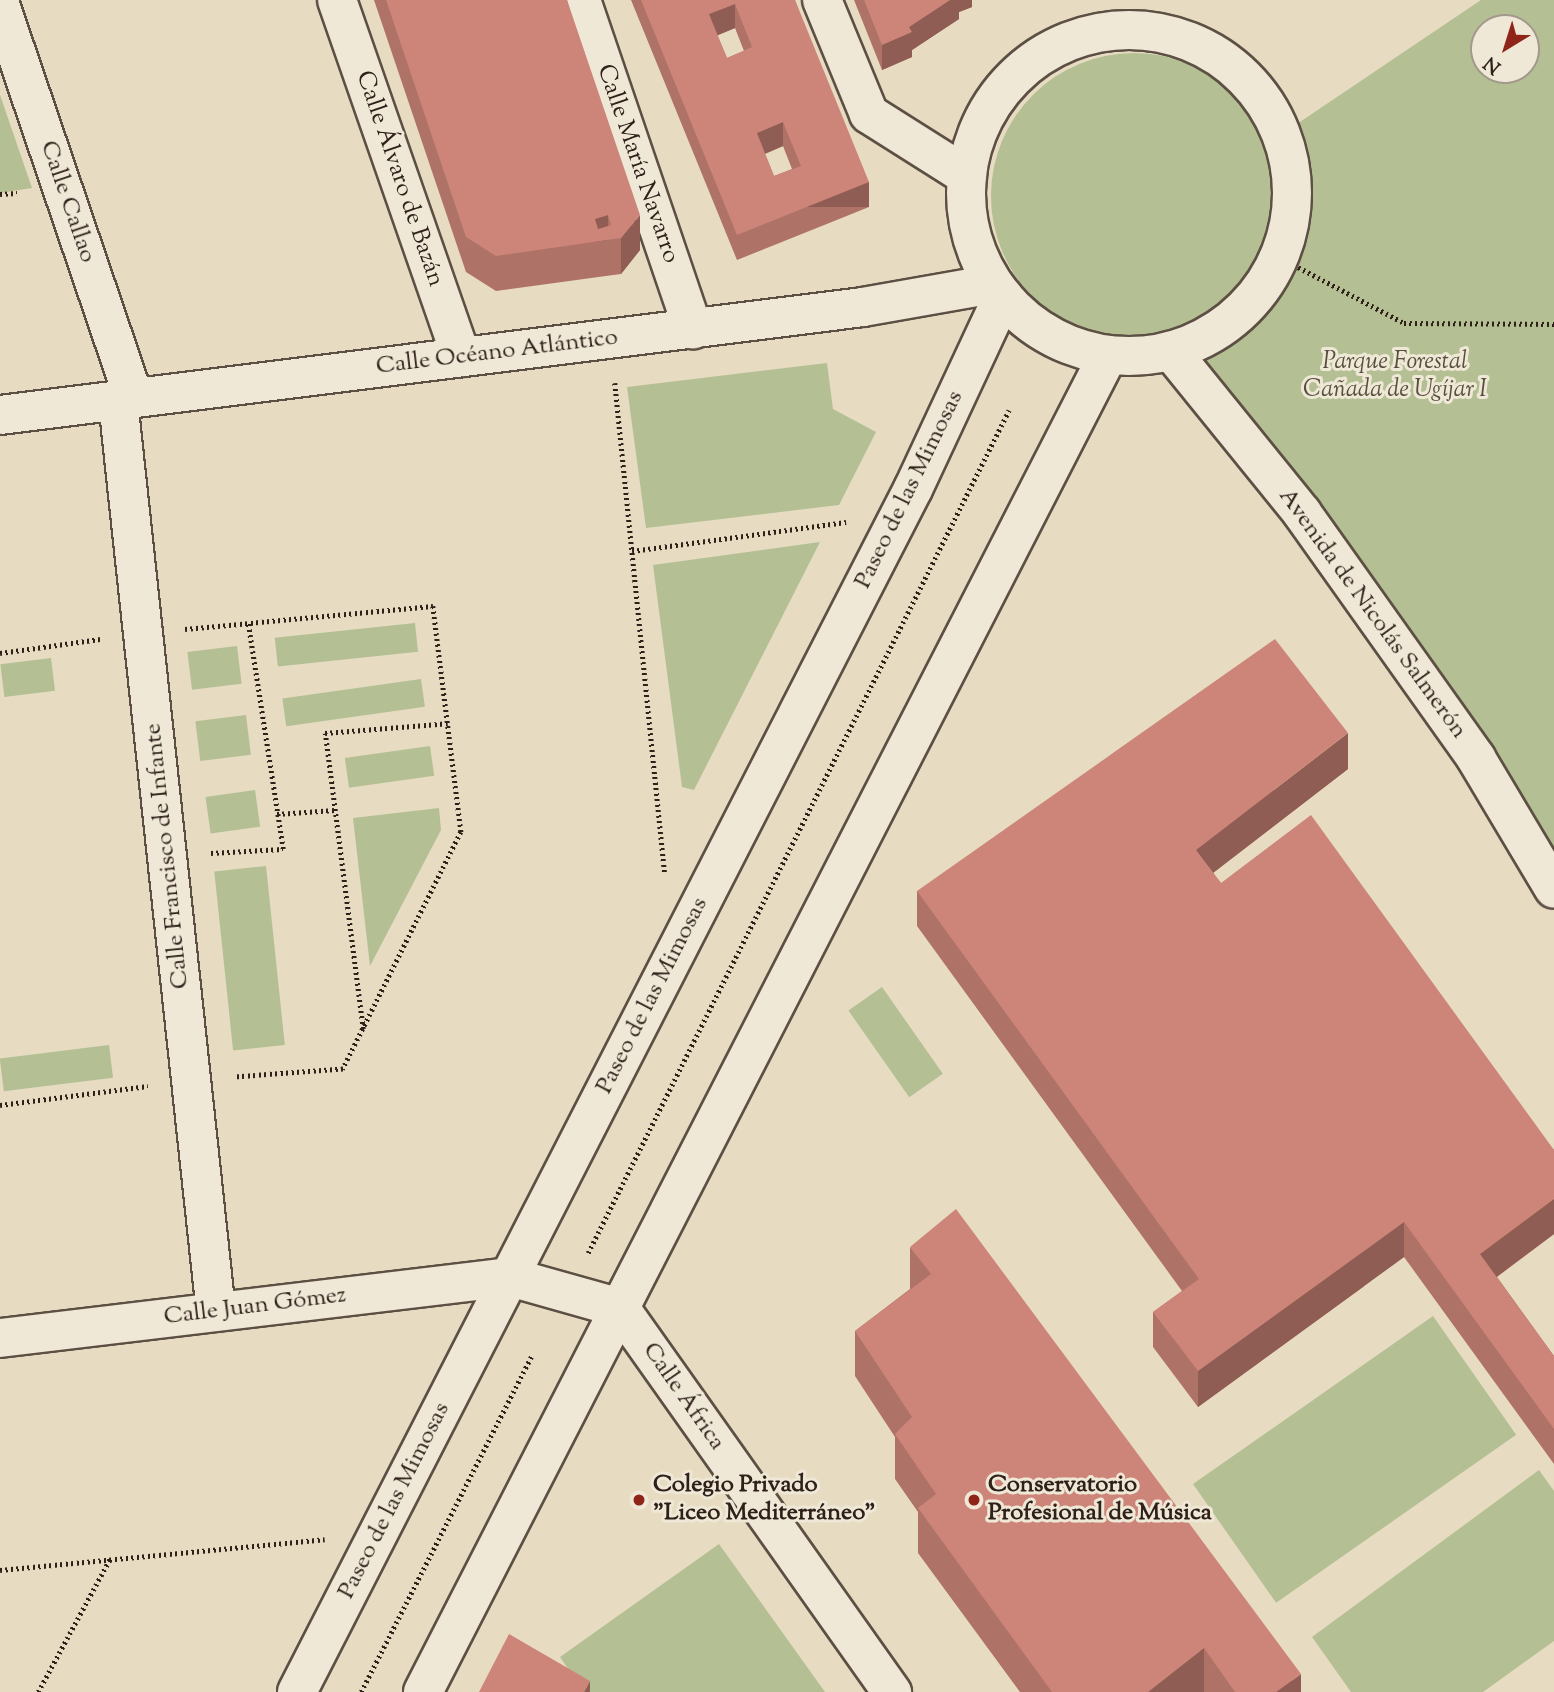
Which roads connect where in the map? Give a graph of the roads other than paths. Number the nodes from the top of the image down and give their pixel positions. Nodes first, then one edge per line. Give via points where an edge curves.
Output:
1 (337, 0) edge
2 (581, 0) edge
3 (822, 0) edge
4 (0, 5) edge
5 (1124, 15) edge
6 (967, 176) junction
7 (998, 290) junction
8 (693, 329) junction
9 (1171, 351) junction
10 (1108, 355) junction
11 (461, 357) junction
12 (126, 399) junction
13 (0, 415) edge
14 (1554, 889) edge
15 (510, 1277) junction
16 (620, 1308) junction
17 (216, 1312) junction
18 (0, 1338) edge
19 (297, 1692) edge
20 (423, 1692) edge
21 (892, 1692) edge

1 - 11 street, Calle Álvaro de Bazán
2 - 8 street, Calle María Navarro
3 - 6 street via 869,114
4 - 12 street, Calle Callao
5 - 6 street via 1052,48 1020,71 993,101 975,136
5 - 9 street via 1222,58 1258,92 1282,134 1291,166 1293,199 1279,257 1237,317
6 - 7 street via 976,250
7 - 8 street, Calle Océano Atlántico
7 - 10 street via 1050,335
7 - 15 street, Paseo de las Mimosas via 900,514
8 - 11 street, Calle Océano Atlántico
9 - 10 street
9 - 14 street, Avenida de Nicolás Salmerón via 1310,524 1476,758
10 - 16 street
11 - 12 street, Calle Océano Atlántico
12 - 13 street, Calle Océano Atlántico
12 - 17 street, Calle Francisco de Infante via 143,633
15 - 16 street
15 - 17 street, Calle Juan Gómez
15 - 19 street, Paseo de las Mimosas
16 - 20 street
16 - 21 street, Calle África
17 - 18 street, Calle Juan Gómez

